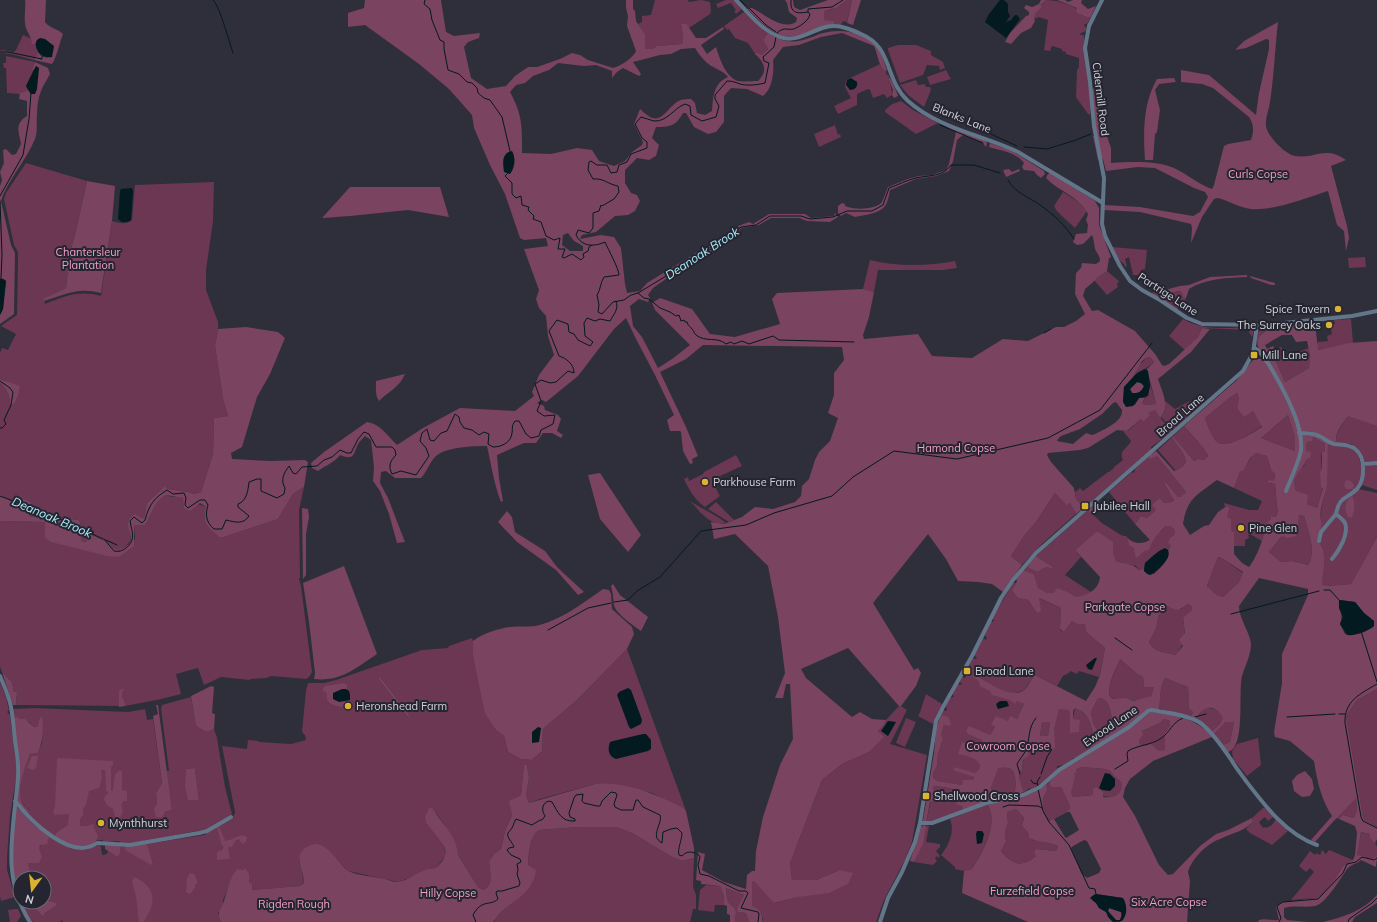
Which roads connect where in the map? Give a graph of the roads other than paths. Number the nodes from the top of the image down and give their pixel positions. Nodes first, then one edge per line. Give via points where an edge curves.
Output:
1 (736, 0) edge
2 (1102, 0) edge
3 (1103, 203) junction
4 (1377, 311) edge
5 (1257, 325) junction
6 (1254, 348) junction
7 (1299, 433) junction
8 (1377, 463) edge
9 (1362, 464) junction
10 (1286, 491) dead end
11 (1336, 514) junction
12 (1319, 541) dead end
13 (1332, 560) dead end
14 (0, 676) edge
15 (15, 801) junction
16 (231, 817) dead end
17 (920, 823) junction
18 (1317, 845) dead end
19 (30, 922) edge
20 (880, 922) edge

1 - 3 street, Blanks Lane via 778,37 798,38 833,26 868,37 881,50 899,91 920,110 935,119 1018,152
2 - 3 street, Cidermill Road via 1089,26 1085,48 1094,126 1104,178
3 - 5 street, Partrige Lane via 1102,224 1105,236 1125,275 1136,286 1196,323
4 - 5 street, Partrige Lane via 1352,316
5 - 6 street, Broad Lane
6 - 7 street via 1260,352 1279,381 1295,415
6 - 17 street, Broad Lane via 1249,362 1239,375 1042,547 1013,580 936,721
7 - 9 street via 1312,433 1332,443 1350,446 1359,452
7 - 10 street via 1300,454
8 - 9 street
9 - 11 street via 1359,485 1340,501
11 - 12 street via 1321,532
11 - 13 street via 1344,522 1346,529
14 - 15 street via 9,696 17,753
15 - 16 street via 43,830 63,842 82,848 97,844 130,845 199,833
15 - 19 street via 10,842 10,873 13,889
17 - 18 street, Ewood Lane via 932,823 986,803 1023,795 1038,788 1059,770 1152,710 1195,720 1203,726 1221,745 1276,816 1299,836
17 - 20 street, Broad Lane via 915,842 888,898

